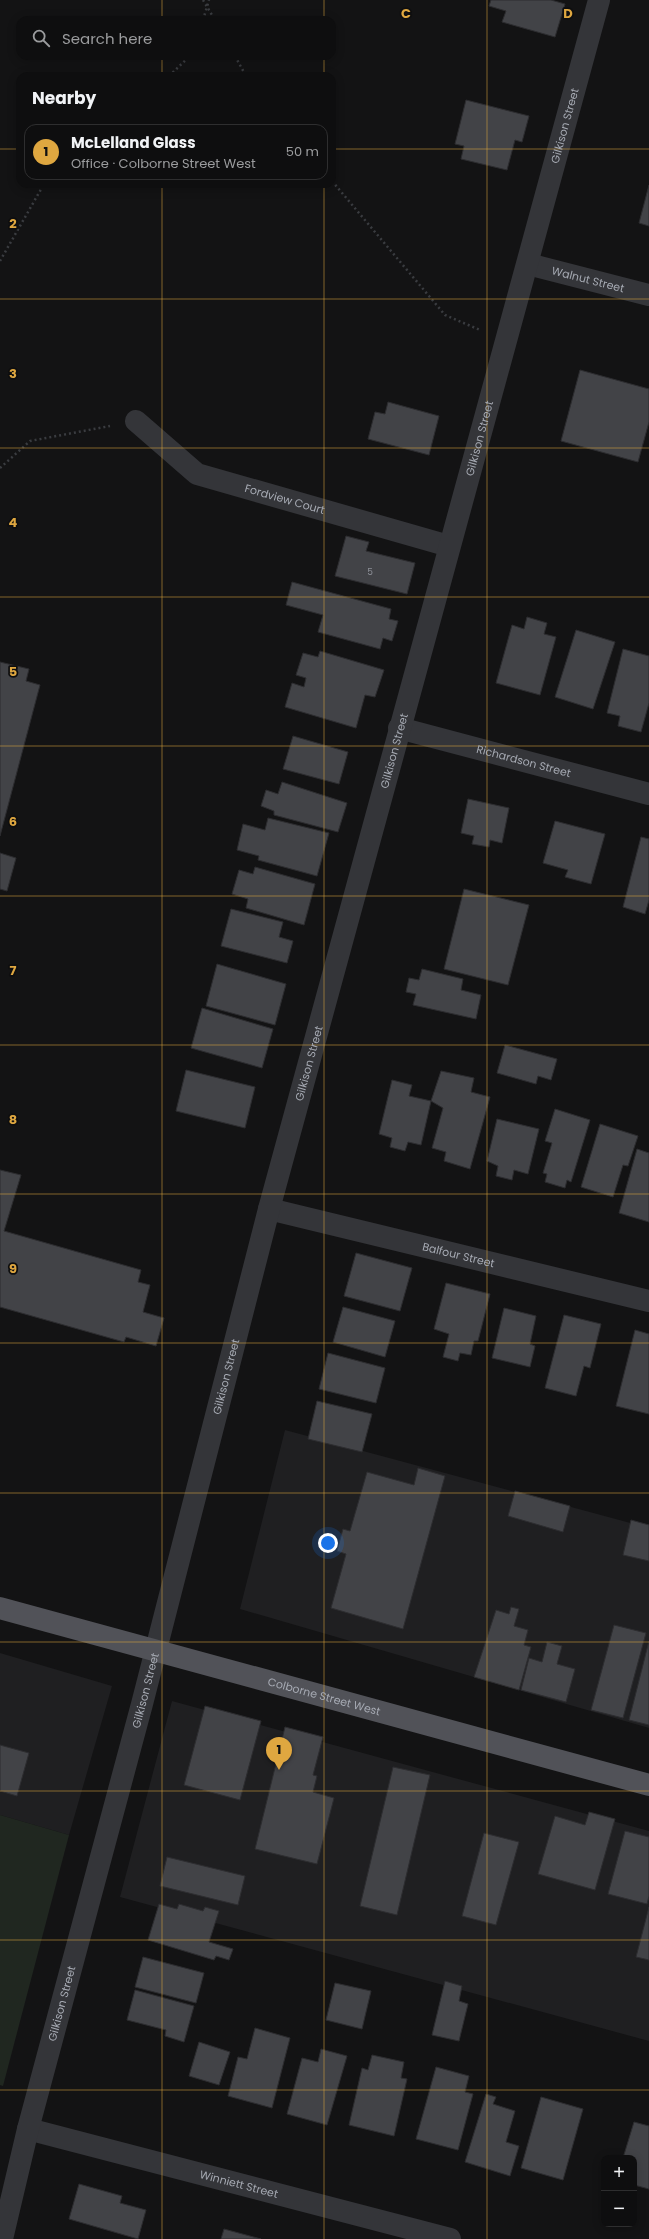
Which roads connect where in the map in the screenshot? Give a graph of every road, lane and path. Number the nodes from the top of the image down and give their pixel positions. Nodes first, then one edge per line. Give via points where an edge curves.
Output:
1 (203, 0) edge
2 (208, 0) edge
3 (599, 0) edge
4 (206, 4) junction
5 (204, 16) edge
6 (213, 16) edge
7 (186, 60) edge
8 (236, 60) edge
9 (173, 72) edge
10 (244, 72) edge
11 (336, 186) edge
12 (42, 188) edge
13 (0, 261) edge
14 (528, 264) junction
15 (649, 295) edge
16 (507, 341) junction
17 (136, 421) joint
18 (0, 468) edge
19 (450, 546) junction
20 (399, 728) junction
21 (649, 794) edge
22 (269, 1209) junction
23 (649, 1301) edge
24 (0, 1608) edge
25 (155, 1650) junction
26 (649, 1785) edge
27 (28, 2128) junction
28 (2, 2239) edge
29 (450, 2239) edge

1 - 4 path
2 - 4 path
3 - 14 street, Gilkison Street
4 - 5 path
4 - 6 path
7 - 9 path
8 - 10 path
11 - 16 path via 445,315
12 - 13 path
14 - 15 street, Walnut Street
14 - 16 street, Gilkison Street
16 - 19 street, Gilkison Street
17 - 18 path via 30,441
17 - 19 street, Fordview Court via 198,474
19 - 20 street, Gilkison Street
20 - 21 street, Richardson Street
20 - 22 street, Gilkison Street
22 - 23 street, Balfour Street
22 - 25 street, Gilkison Street
24 - 25 main road, Colborne Street West
25 - 26 main road, Colborne Street West
25 - 27 street, Gilkison Street
27 - 28 street, Gilkison Street
27 - 29 street, Winniett Street

